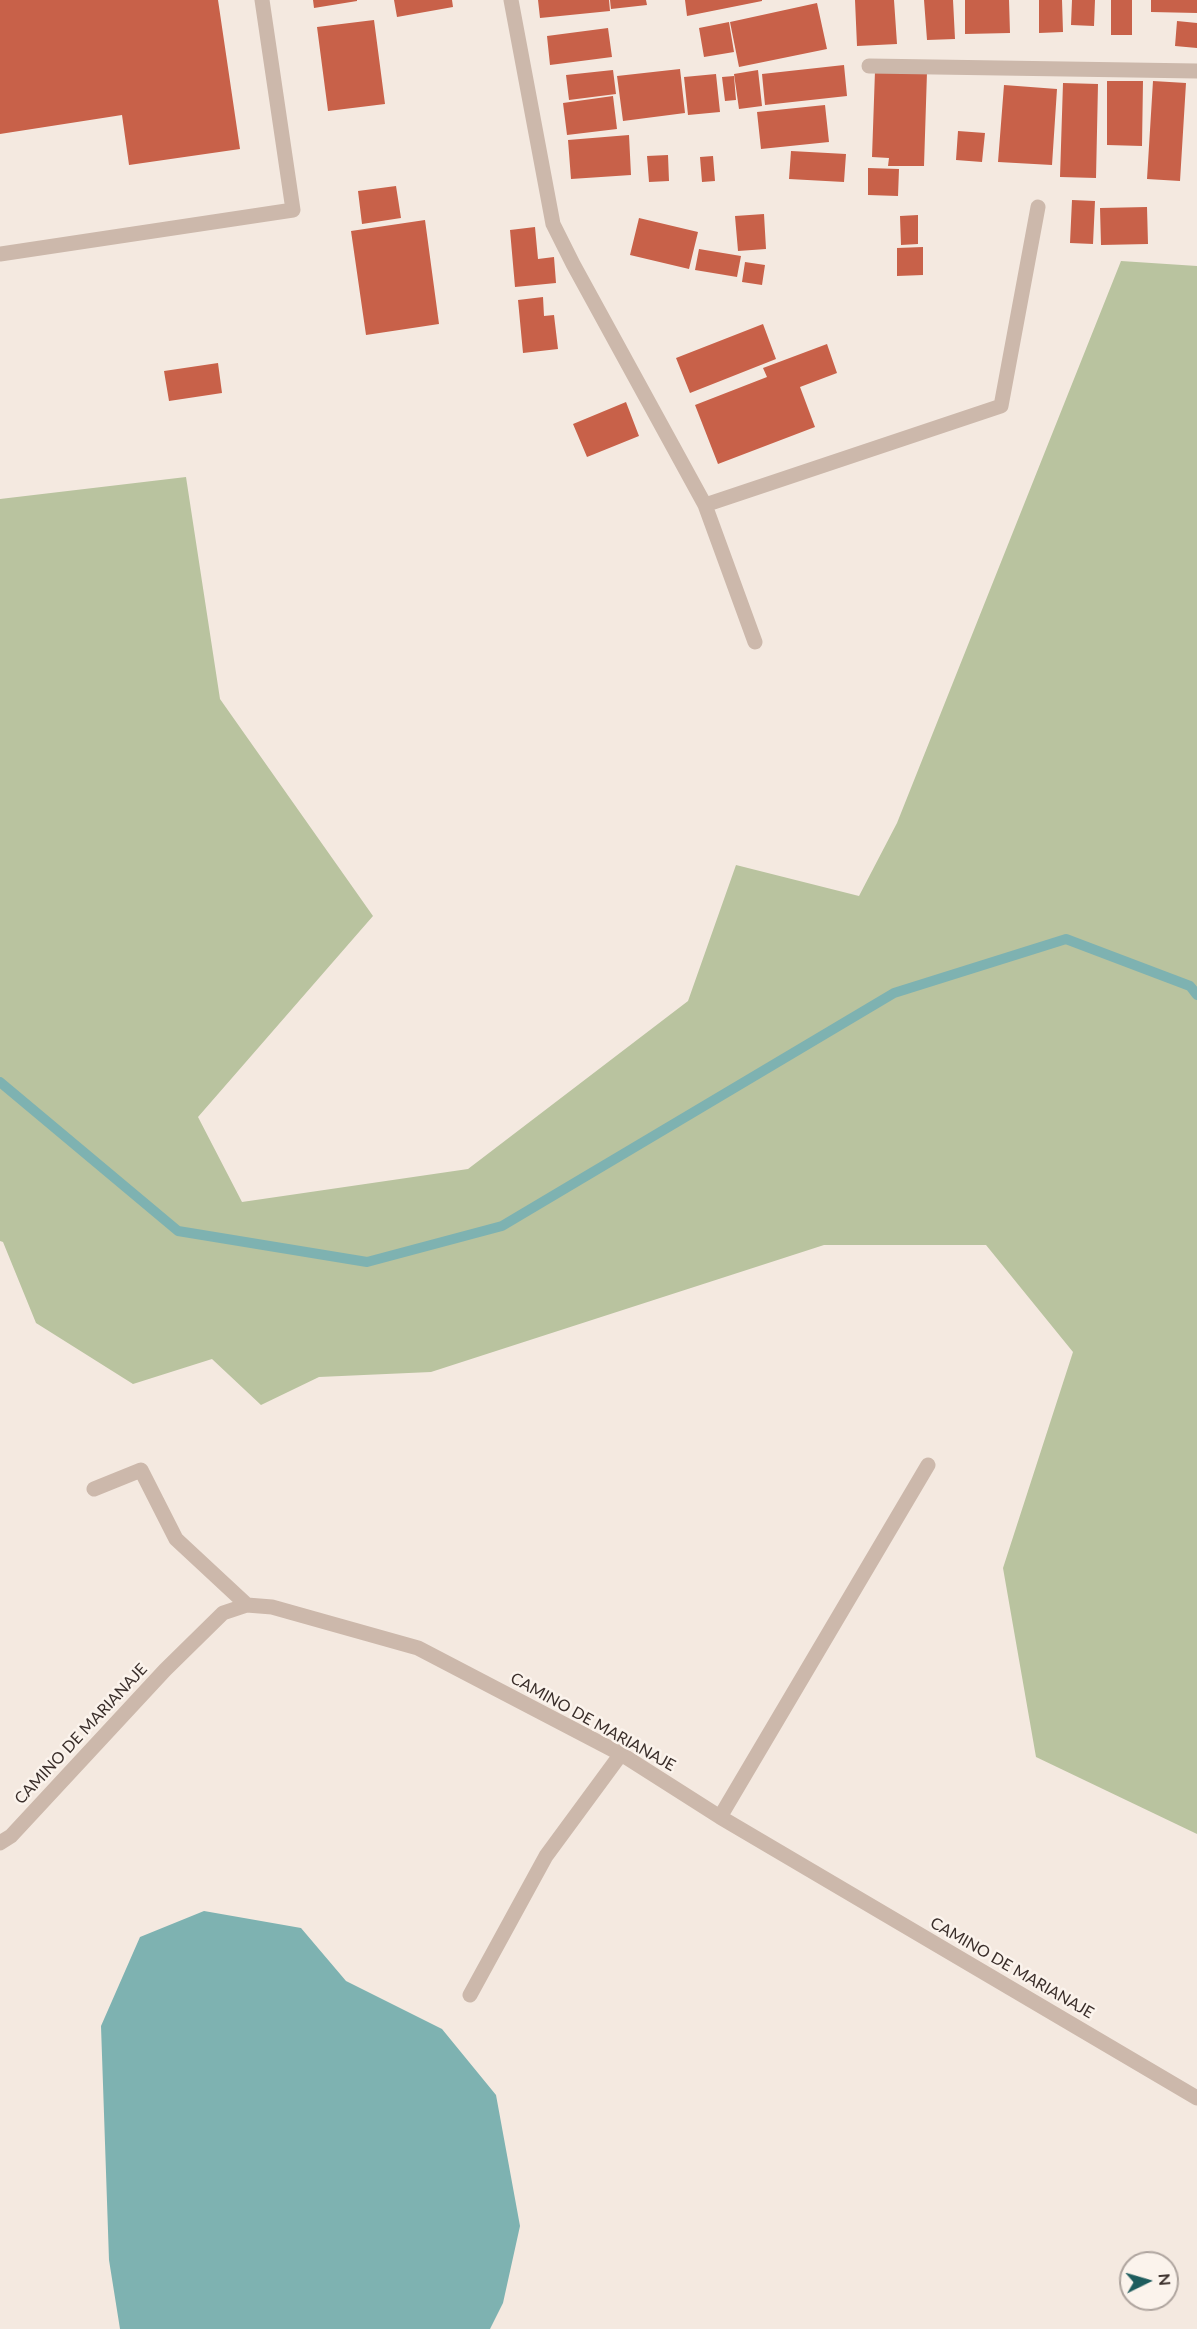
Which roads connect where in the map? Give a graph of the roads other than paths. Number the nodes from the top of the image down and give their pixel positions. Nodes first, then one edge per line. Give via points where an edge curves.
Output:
1 (262, 0) edge
2 (511, 0) edge
3 (869, 66) dead end
4 (1197, 71) edge
5 (1038, 207) dead end
6 (0, 254) edge
7 (705, 506) junction
8 (755, 642) dead end
9 (928, 1465) dead end
10 (94, 1490) dead end
11 (248, 1605) junction
12 (621, 1754) junction
13 (720, 1817) junction
14 (0, 1843) edge
15 (470, 1995) dead end
16 (1197, 2097) edge

1 - 6 street via 293,210
2 - 7 street via 553,224
3 - 4 street
5 - 7 street via 1001,406
7 - 8 street
9 - 13 street
10 - 11 street via 141,1470 176,1539
11 - 12 street, CAMINO DE MARIANAJE via 272,1607 418,1648
11 - 14 street, CAMINO DE MARIANAJE via 223,1613
12 - 13 street, CAMINO DE MARIANAJE
12 - 15 street via 546,1856
13 - 16 street, CAMINO DE MARIANAJE

